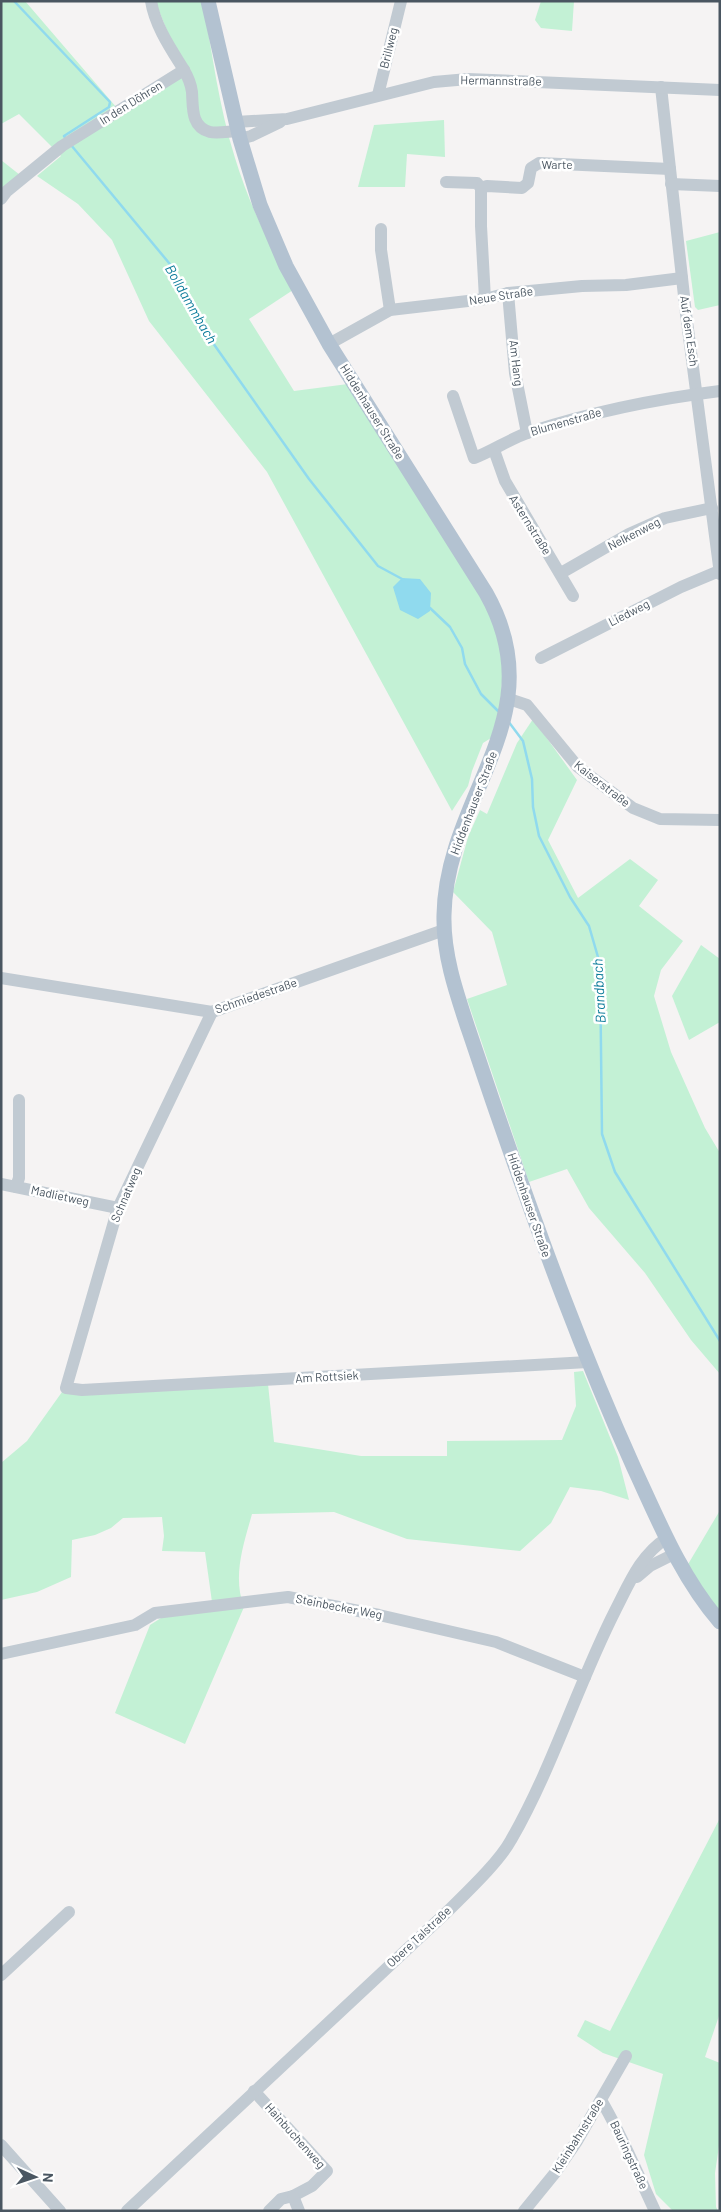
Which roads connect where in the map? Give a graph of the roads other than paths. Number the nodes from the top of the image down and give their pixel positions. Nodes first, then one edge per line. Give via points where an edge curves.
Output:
1 (151, 1) edge
2 (208, 1) edge
3 (401, 1) edge
4 (184, 70) junction
5 (661, 87) junction
6 (720, 90) edge
7 (378, 95) junction
8 (238, 131) junction
9 (670, 169) junction
10 (446, 182) dead end
11 (671, 184) junction
12 (481, 188) junction
13 (719, 189) edge
14 (1, 200) edge
15 (381, 229) dead end
16 (682, 278) junction
17 (508, 293) junction
18 (485, 299) junction
19 (390, 310) junction
20 (329, 344) junction
21 (720, 391) edge
22 (697, 394) junction
23 (453, 396) dead end
24 (527, 433) junction
25 (494, 450) junction
26 (712, 508) junction
27 (561, 573) junction
28 (720, 573) edge
29 (573, 596) dead end
30 (541, 658) dead end
31 (506, 710) junction
32 (720, 820) edge
33 (444, 930) junction
34 (1, 978) edge
35 (212, 1012) junction
36 (18, 1100) dead end
37 (1, 1184) edge
38 (16, 1187) junction
39 (118, 1208) junction
40 (588, 1362) junction
41 (66, 1388) joint
42 (667, 1538) junction
43 (674, 1554) junction
44 (622, 1597) junction
45 (720, 1622) edge
46 (1, 1654) edge
47 (584, 1677) junction
48 (69, 1912) dead end
49 (1, 1975) edge
50 (626, 2056) dead end
51 (254, 2091) junction
52 (601, 2100) junction
53 (1, 2145) edge
54 (293, 2196) junction
55 (60, 2211) edge
56 (126, 2211) edge
57 (269, 2211) edge
58 (299, 2211) edge
59 (524, 2211) edge
60 (655, 2211) edge

1 - 4 street via 166,41
2 - 8 main road, Hiddenhauser Straße
3 - 7 street, Brillweg
4 - 8 street via 192,91 194,119 211,132
4 - 14 street, In den Döhren via 66,144 6,191
5 - 6 street, Hermannstraße
5 - 7 street, Hermannstraße via 468,79 434,82
5 - 9 street, Auf dem Esch
7 - 8 street, Hermannstraße
8 - 20 main road, Hiddenhauser Straße via 260,205 286,266
9 - 11 street, Auf dem Esch
9 - 12 street, Warte via 539,164 530,168 528,183 522,188
10 - 12 street via 477,183
11 - 13 street
11 - 16 street, Auf dem Esch
12 - 18 street
15 - 19 street
16 - 17 street, Neue Straße
16 - 22 street, Auf dem Esch
17 - 18 street, Neue Straße
17 - 24 street, Am Hang via 515,373
18 - 19 street, Neue Straße
19 - 20 street, Neue Straße
20 - 31 main road, Hiddenhauser Straße via 492,604 507,644 510,683
21 - 22 street, Blumenstraße
22 - 24 street, Blumenstraße via 601,411
22 - 26 street, Auf dem Esch
23 - 25 street, Blumenstraße via 474,458
24 - 25 street, Blumenstraße
25 - 27 street, Asternstraße via 504,481
26 - 27 street, Nelkenweg via 665,518 629,534
26 - 28 street, Auf dem Esch
27 - 29 street, Asternstraße
28 - 30 street, Liedweg via 681,587
31 - 32 street, Kaiserstraße via 526,705 578,767 633,808 660,819
31 - 33 main road, Hiddenhauser Straße via 450,866
33 - 35 street, Schmiedestraße
33 - 40 main road, Hiddenhauser Straße via 453,982 479,1062 545,1251
34 - 35 street, Schmiedestraße
35 - 39 street, Schnatweg
36 - 38 street
37 - 38 street, Madlietweg
38 - 39 street, Madlietweg
39 - 41 street, Schnatweg
40 - 41 street, Am Rottsiek via 82,1390
40 - 42 main road, Hiddenhauser Straße
42 - 43 main road, Hiddenhauser Straße
42 - 44 street, Obere Talstraße via 653,1548
43 - 44 street, Obere Talstraße via 638,1575
43 - 45 main road, Hiddenhauser Straße via 699,1596
44 - 47 street, Obere Talstraße
46 - 47 street, Steinbecker Weg via 135,1625 155,1614 288,1597 496,1642
47 - 51 street, Obere Talstraße via 510,1842 448,1911
48 - 49 street
50 - 52 street, Kleinbahnstraße
51 - 54 street, Hainbuchenweg via 327,2171 312,2186
51 - 56 street, Obere Talstraße
52 - 59 street, Kleinbahnstraße via 555,2173
52 - 60 street, Bauringstraße via 621,2132 624,2146
53 - 55 street
54 - 57 street, Hainbuchenweg via 281,2199
54 - 58 street

